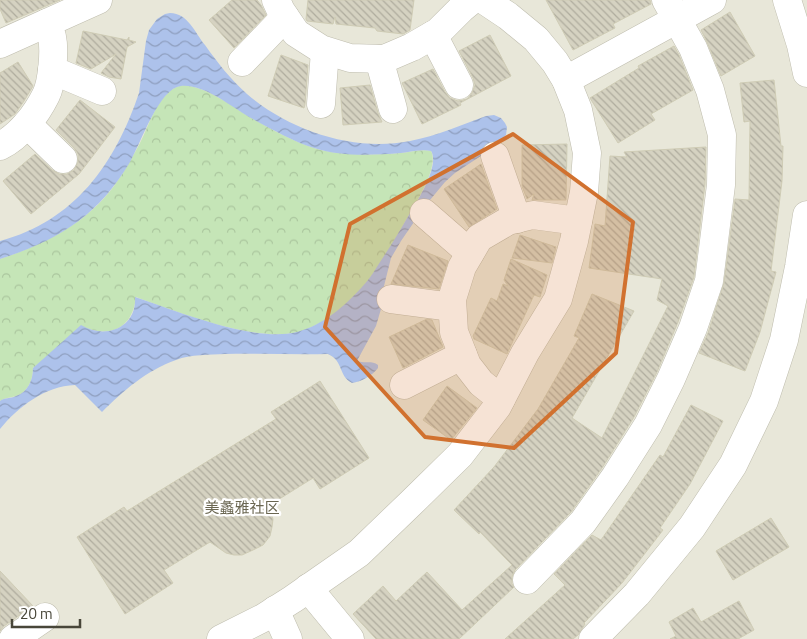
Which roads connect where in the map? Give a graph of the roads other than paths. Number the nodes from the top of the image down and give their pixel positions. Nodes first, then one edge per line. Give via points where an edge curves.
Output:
1 (98, 0) edge
2 (472, 0) edge
3 (484, 0) edge
4 (712, 0) edge
5 (787, 0) edge
6 (280, 8) edge
7 (671, 9) edge
8 (47, 23) junction
9 (433, 35) junction
10 (0, 44) edge
11 (325, 51) junction
12 (379, 59) junction
13 (242, 62) dead end
14 (52, 70) junction
15 (807, 73) edge
16 (566, 80) junction
17 (459, 85) dead end
18 (102, 91) dead end
19 (321, 104) dead end
20 (393, 109) dead end
21 (27, 124) junction
22 (0, 146) edge
23 (495, 156) dead end
24 (63, 159) dead end
25 (424, 213) dead end
26 (807, 215) edge
27 (517, 219) junction
28 (578, 221) junction
29 (470, 253) junction
30 (391, 299) dead end
31 (452, 307) junction
32 (463, 355) junction
33 (404, 385) dead end
34 (501, 399) junction
35 (527, 580) dead end
36 (308, 588) junction
37 (275, 610) junction
38 (45, 617) dead end
39 (13, 639) edge
40 (221, 639) edge
41 (288, 639) edge
42 (350, 639) edge
43 (593, 639) edge

1 - 8 street
2 - 9 street
3 - 16 street via 536,39
4 - 7 street
5 - 15 street
6 - 11 street via 296,33
6 - 13 street
7 - 16 street
7 - 35 street via 693,48 710,90 722,136 721,185 709,281 693,328 648,425 582,522
8 - 10 street
8 - 14 street via 52,38
9 - 12 street
9 - 17 street
11 - 12 street via 350,58
11 - 19 street
12 - 20 street
14 - 18 street
14 - 21 street via 47,93
16 - 28 street via 578,110 587,153
21 - 22 street
21 - 24 street
23 - 27 street
25 - 29 street
26 - 43 street via 784,340 764,401 733,465 692,527 637,594
27 - 28 street via 533,215
27 - 29 street via 478,238
28 - 34 street via 558,299
29 - 31 street via 459,275
30 - 31 street
31 - 32 street via 454,332
32 - 33 street
32 - 34 street via 467,366 481,383
34 - 36 street via 460,455 412,503 359,553
36 - 37 street
36 - 42 street
37 - 40 street
37 - 41 street
38 - 39 street

